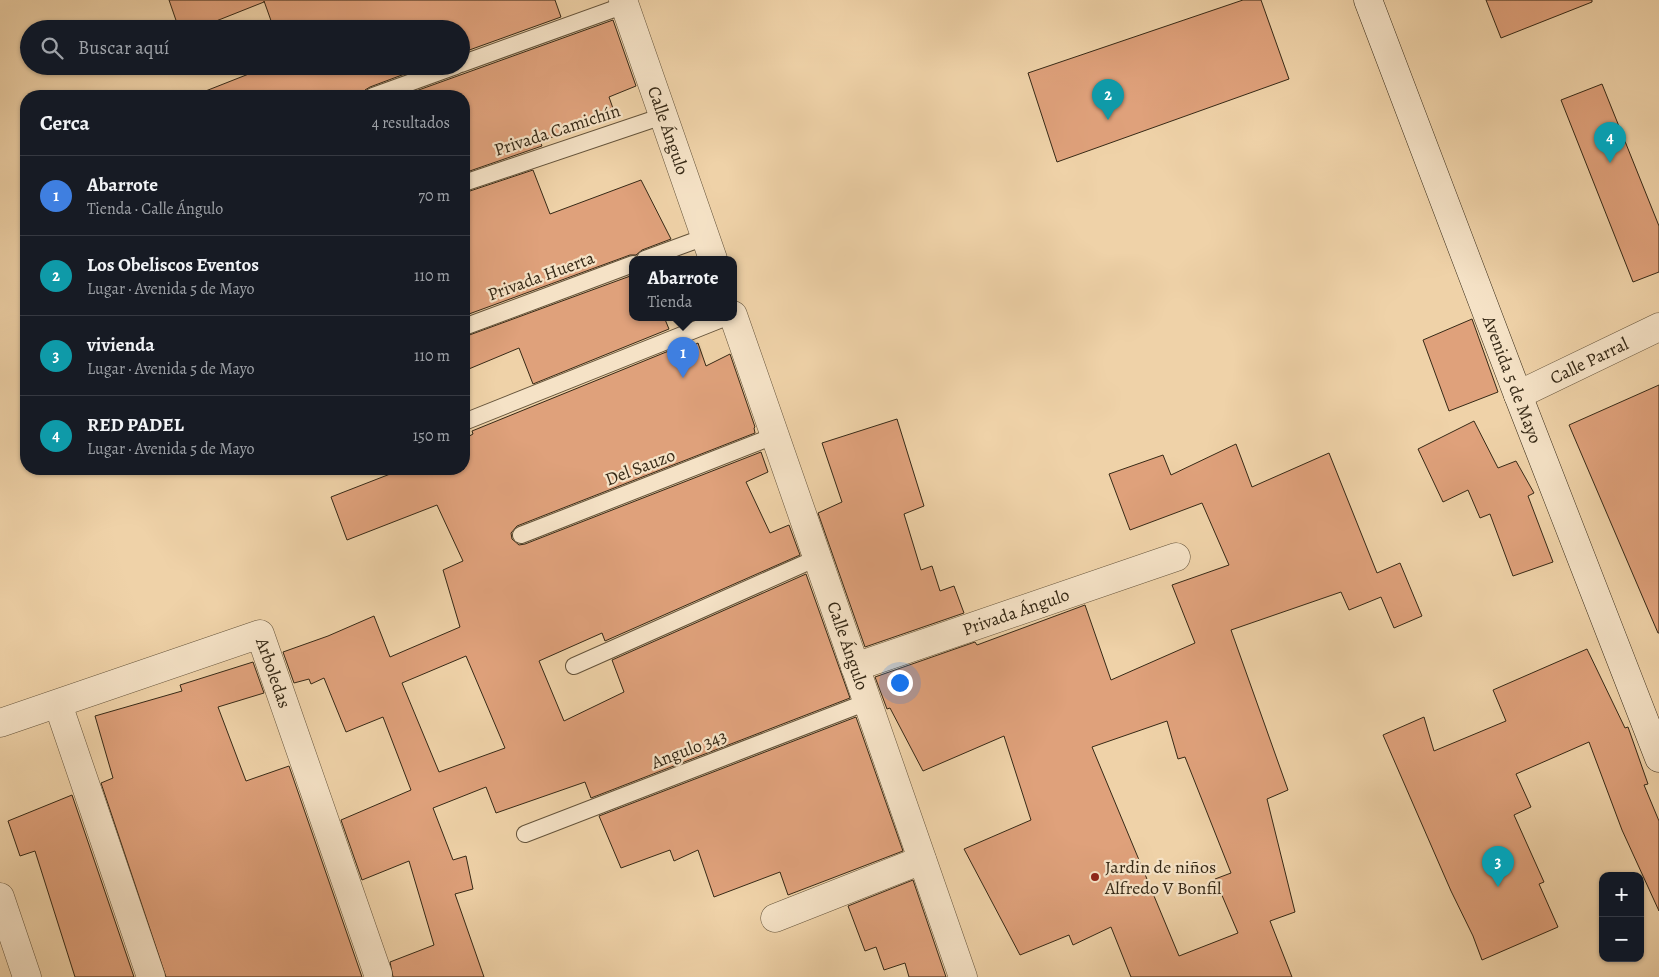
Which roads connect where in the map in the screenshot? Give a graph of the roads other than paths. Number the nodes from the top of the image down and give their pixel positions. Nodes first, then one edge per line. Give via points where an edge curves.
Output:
1 (1368, 0) edge
2 (624, 3) edge
3 (470, 61) edge
4 (431, 75) edge
5 (390, 90) edge
6 (663, 116) junction
7 (470, 181) edge
8 (709, 248) edge
9 (662, 256) edge
10 (629, 265) edge
11 (717, 321) edge
12 (735, 321) edge
13 (470, 324) edge
14 (1659, 327) edge
15 (1518, 395) junction
16 (470, 420) edge
17 (774, 436) junction
18 (521, 535) dead end
19 (1176, 557) dead end
20 (817, 558) junction
21 (574, 666) dead end
22 (855, 667) junction
23 (867, 702) junction
24 (58, 704) junction
25 (0, 723) edge
26 (1659, 758) edge
27 (525, 834) dead end
28 (922, 860) junction
29 (0, 897) edge
30 (774, 918) dead end
31 (378, 974) dead end
32 (27, 977) edge
33 (151, 977) edge
34 (963, 977) edge

1 - 15 street, Avenida 5 de Mayo
2 - 3 lane
2 - 6 street, Calle Ángulo
4 - 5 lane
6 - 7 lane, Privada Camichín
6 - 8 street, Calle Ángulo
8 - 9 lane
10 - 13 lane, Privada Huerta
11 - 16 lane
12 - 17 street, Calle Ángulo
14 - 15 street, Calle Parral
15 - 26 street, Avenida 5 de Mayo
17 - 18 lane, Del Sauzo
17 - 20 street, Calle Ángulo
19 - 22 street, Privada Ángulo
20 - 21 lane
20 - 22 street, Calle Ángulo
22 - 23 street, Calle Ángulo
23 - 27 lane, Angulo 343
23 - 28 street, Calle Ángulo
24 - 25 street, Arboledas
24 - 31 street, Arboledas via 260,634
24 - 33 street
28 - 30 street
28 - 34 street, Calle Ángulo
29 - 32 street

